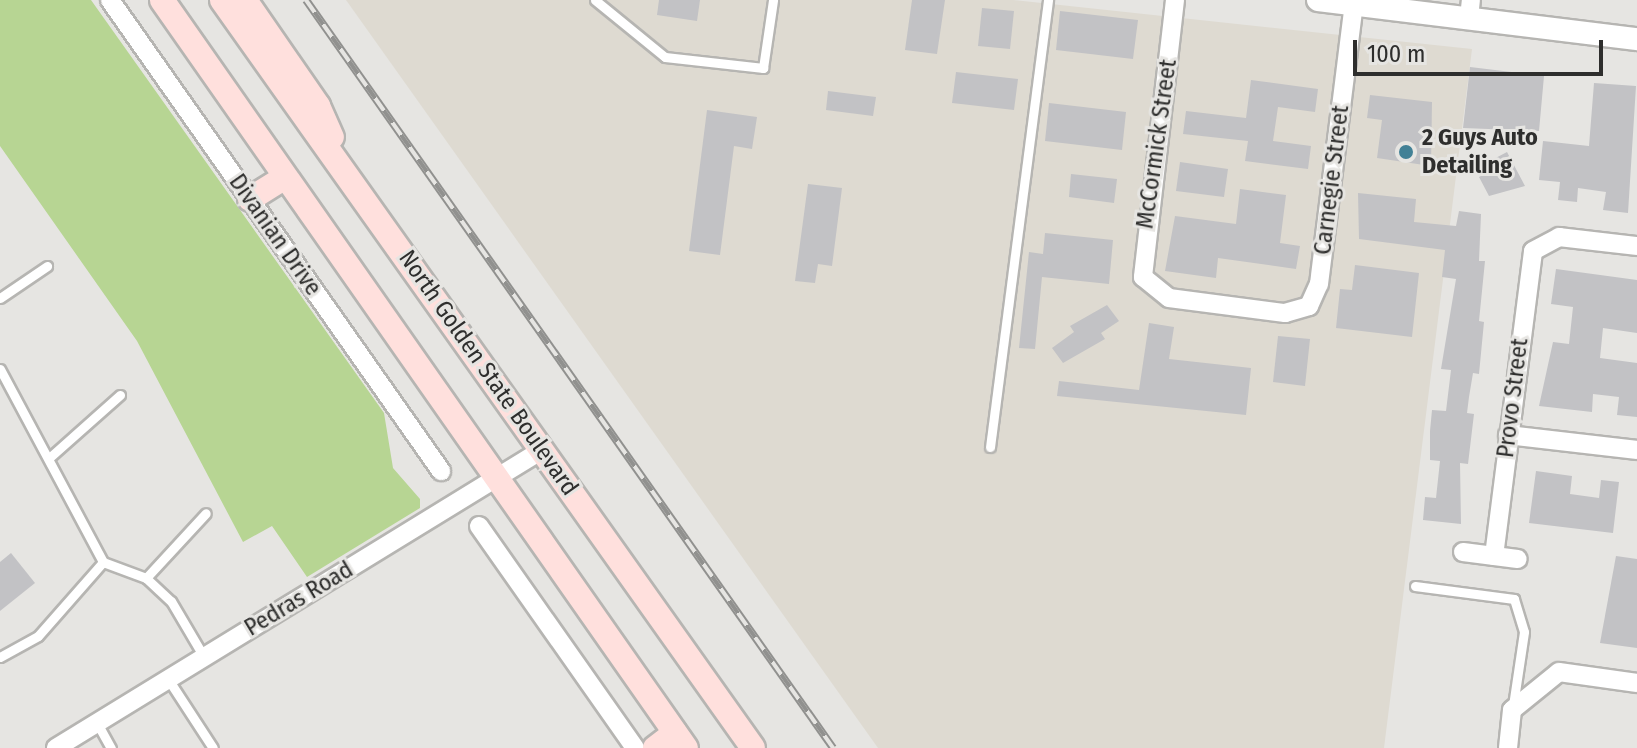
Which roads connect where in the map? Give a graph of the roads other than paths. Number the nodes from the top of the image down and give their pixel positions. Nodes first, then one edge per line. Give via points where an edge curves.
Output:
1 (110, 0) edge
2 (162, 0) edge
3 (222, 0) edge
4 (245, 0) edge
5 (595, 0) edge
6 (773, 0) edge
7 (1048, 0) edge
8 (1175, 0) edge
9 (1318, 0) edge
10 (1354, 4) junction
11 (1470, 9) edge
12 (1637, 39) edge
13 (283, 178) junction
14 (353, 183) junction
15 (250, 199) junction
16 (1637, 246) edge
17 (47, 266) dead end
18 (0, 298) edge
19 (1309, 306) joint
20 (0, 369) edge
21 (120, 395) dead end
22 (1508, 435) junction
23 (990, 447) dead end
24 (542, 450) junction
25 (1637, 450) edge
26 (49, 458) junction
27 (441, 471) dead end
28 (495, 479) junction
29 (206, 513) dead end
30 (479, 526) dead end
31 (1463, 552) dead end
32 (1494, 556) junction
33 (1518, 559) dead end
34 (103, 562) junction
35 (146, 578) junction
36 (1415, 586) dead end
37 (0, 657) edge
38 (204, 657) junction
39 (168, 679) junction
40 (1637, 683) edge
41 (1512, 710) junction
42 (97, 723) junction
43 (681, 740) edge
44 (56, 748) edge
45 (111, 748) edge
46 (213, 748) edge
47 (635, 748) edge
48 (655, 748) edge
49 (753, 748) edge
50 (1508, 748) edge

1 - 15 street, Divanian Drive
2 - 13 main road
3 - 14 main road, North Golden State Boulevard
4 - 14 main road via 318,106
5 - 6 lane via 665,57 763,68
7 - 23 lane
8 - 19 street, McCormick Street via 1141,264 1147,286 1169,298 1285,313
9 - 10 street
10 - 11 street
10 - 19 street, Carnegie Street via 1319,284
11 - 12 street
13 - 15 main road
13 - 28 main road
14 - 24 main road, North Golden State Boulevard
15 - 27 street, Divanian Drive
16 - 22 street, Provo Street via 1559,237 1540,243 1529,263
17 - 18 lane
20 - 26 lane
21 - 26 lane
22 - 25 street
22 - 32 street, Provo Street
24 - 28 street, Pedras Road
24 - 49 main road, North Golden State Boulevard
26 - 34 lane
28 - 38 street, Pedras Road
28 - 43 main road
29 - 35 lane
30 - 47 street
31 - 32 street
32 - 33 street
34 - 35 lane
34 - 37 lane via 38,636
35 - 38 lane via 171,601
36 - 41 lane via 1514,599 1524,632
38 - 39 street, Pedras Road
39 - 42 street, Pedras Road
39 - 46 lane
40 - 41 street via 1559,672
41 - 50 street
42 - 44 street, Pedras Road
42 - 45 lane
43 - 48 main road

